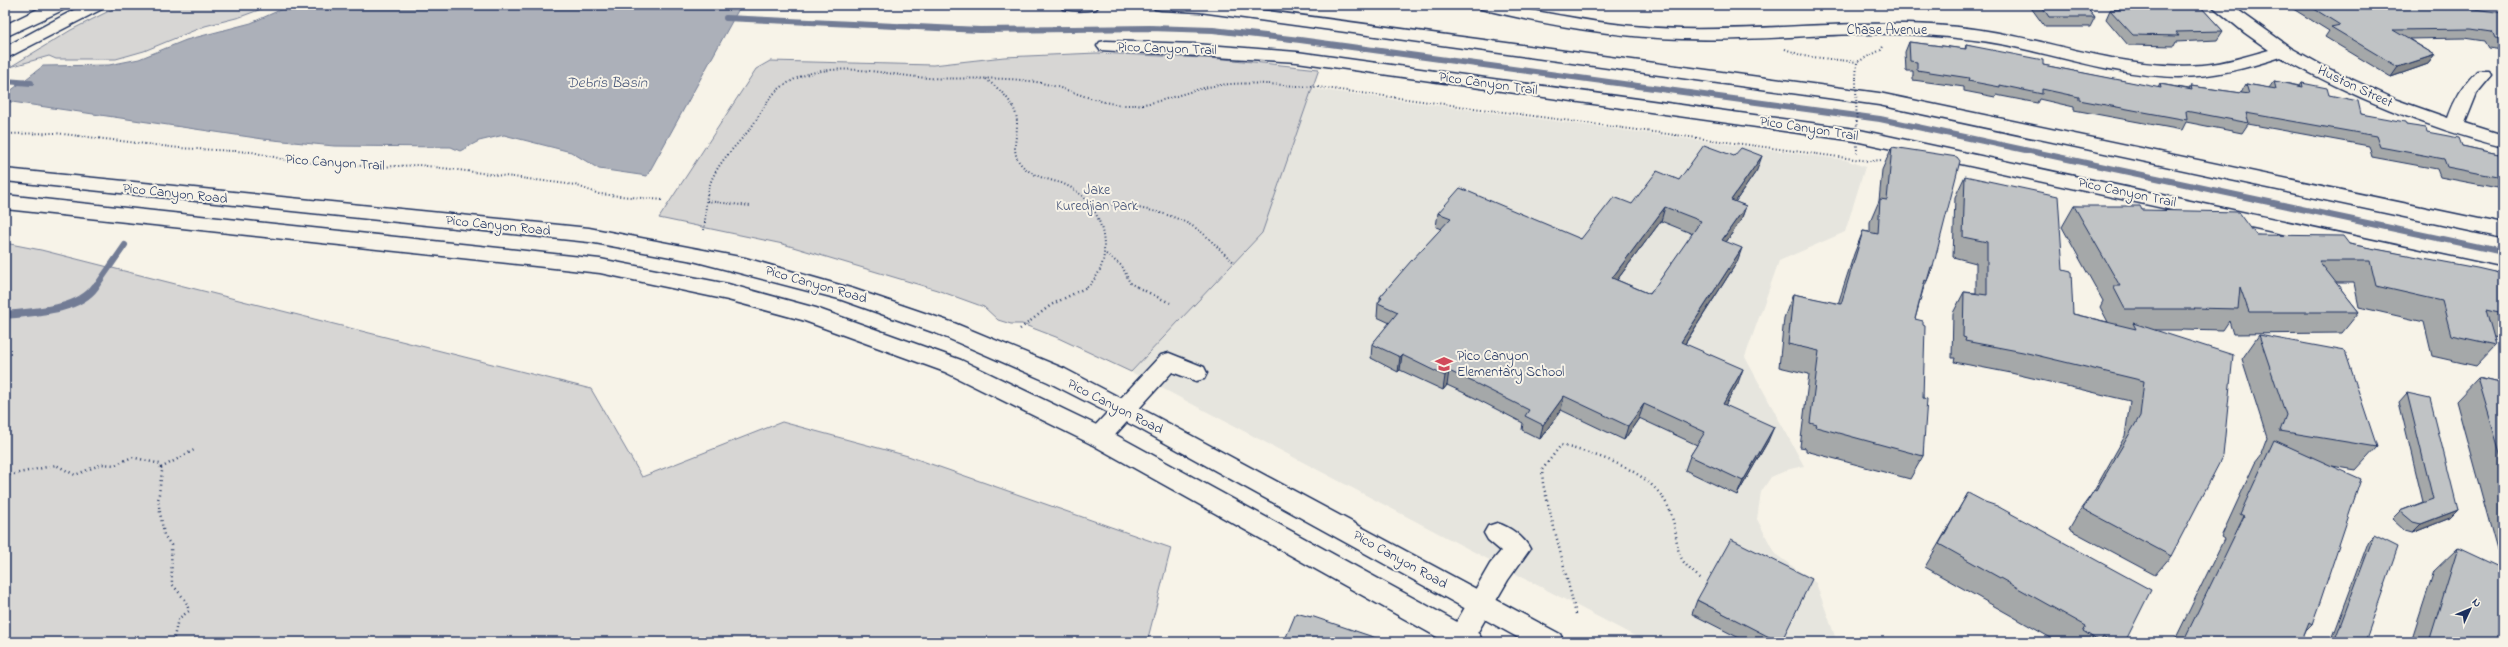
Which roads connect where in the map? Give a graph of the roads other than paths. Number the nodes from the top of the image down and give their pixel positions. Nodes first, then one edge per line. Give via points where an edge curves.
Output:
1 (59, 5) edge
2 (96, 5) edge
3 (1069, 5) edge
4 (1090, 5) edge
5 (1161, 5) edge
6 (1487, 5) edge
7 (2220, 5) edge
8 (5, 32) edge
9 (1106, 46) dead end
10 (2282, 51) junction
11 (5, 54) edge
12 (2483, 75) dead end
13 (2454, 127) junction
14 (2503, 141) edge
15 (5, 175) edge
16 (5, 202) edge
17 (2503, 231) edge
18 (2503, 275) edge
19 (1196, 373) dead end
20 (1124, 410) junction
21 (1099, 437) junction
22 (1497, 533) dead end
23 (1481, 604) junction
24 (1464, 640) edge
25 (1551, 642) edge

1 - 8 main road
2 - 11 main road
3 - 4 main road
5 - 17 main road via 1200,7 1879,99
6 - 10 main road, Chase Avenue via 1556,20 1655,32 1710,34 1894,29 1955,32 2017,42 2093,62 2156,70 2208,70 2232,66
7 - 10 main road, Huston Street
9 - 18 main road, Pico Canyon Trail via 1195,49 1297,57 1855,135
10 - 13 main road, Huston Street via 2345,85
12 - 13 main road via 2470,86 2463,98
13 - 14 main road, Huston Street
15 - 20 main road, Pico Canyon Road via 589,235 691,254 772,272 849,294 923,320 1015,357
16 - 21 main road, Pico Canyon Road via 536,258 600,266 720,290 808,314 953,366
19 - 20 main road via 1168,361
20 - 21 main road
20 - 23 main road, Pico Canyon Road
21 - 24 main road, Pico Canyon Road
22 - 23 main road via 1517,549 1508,557
23 - 24 main road
23 - 25 main road, Pico Canyon Road

